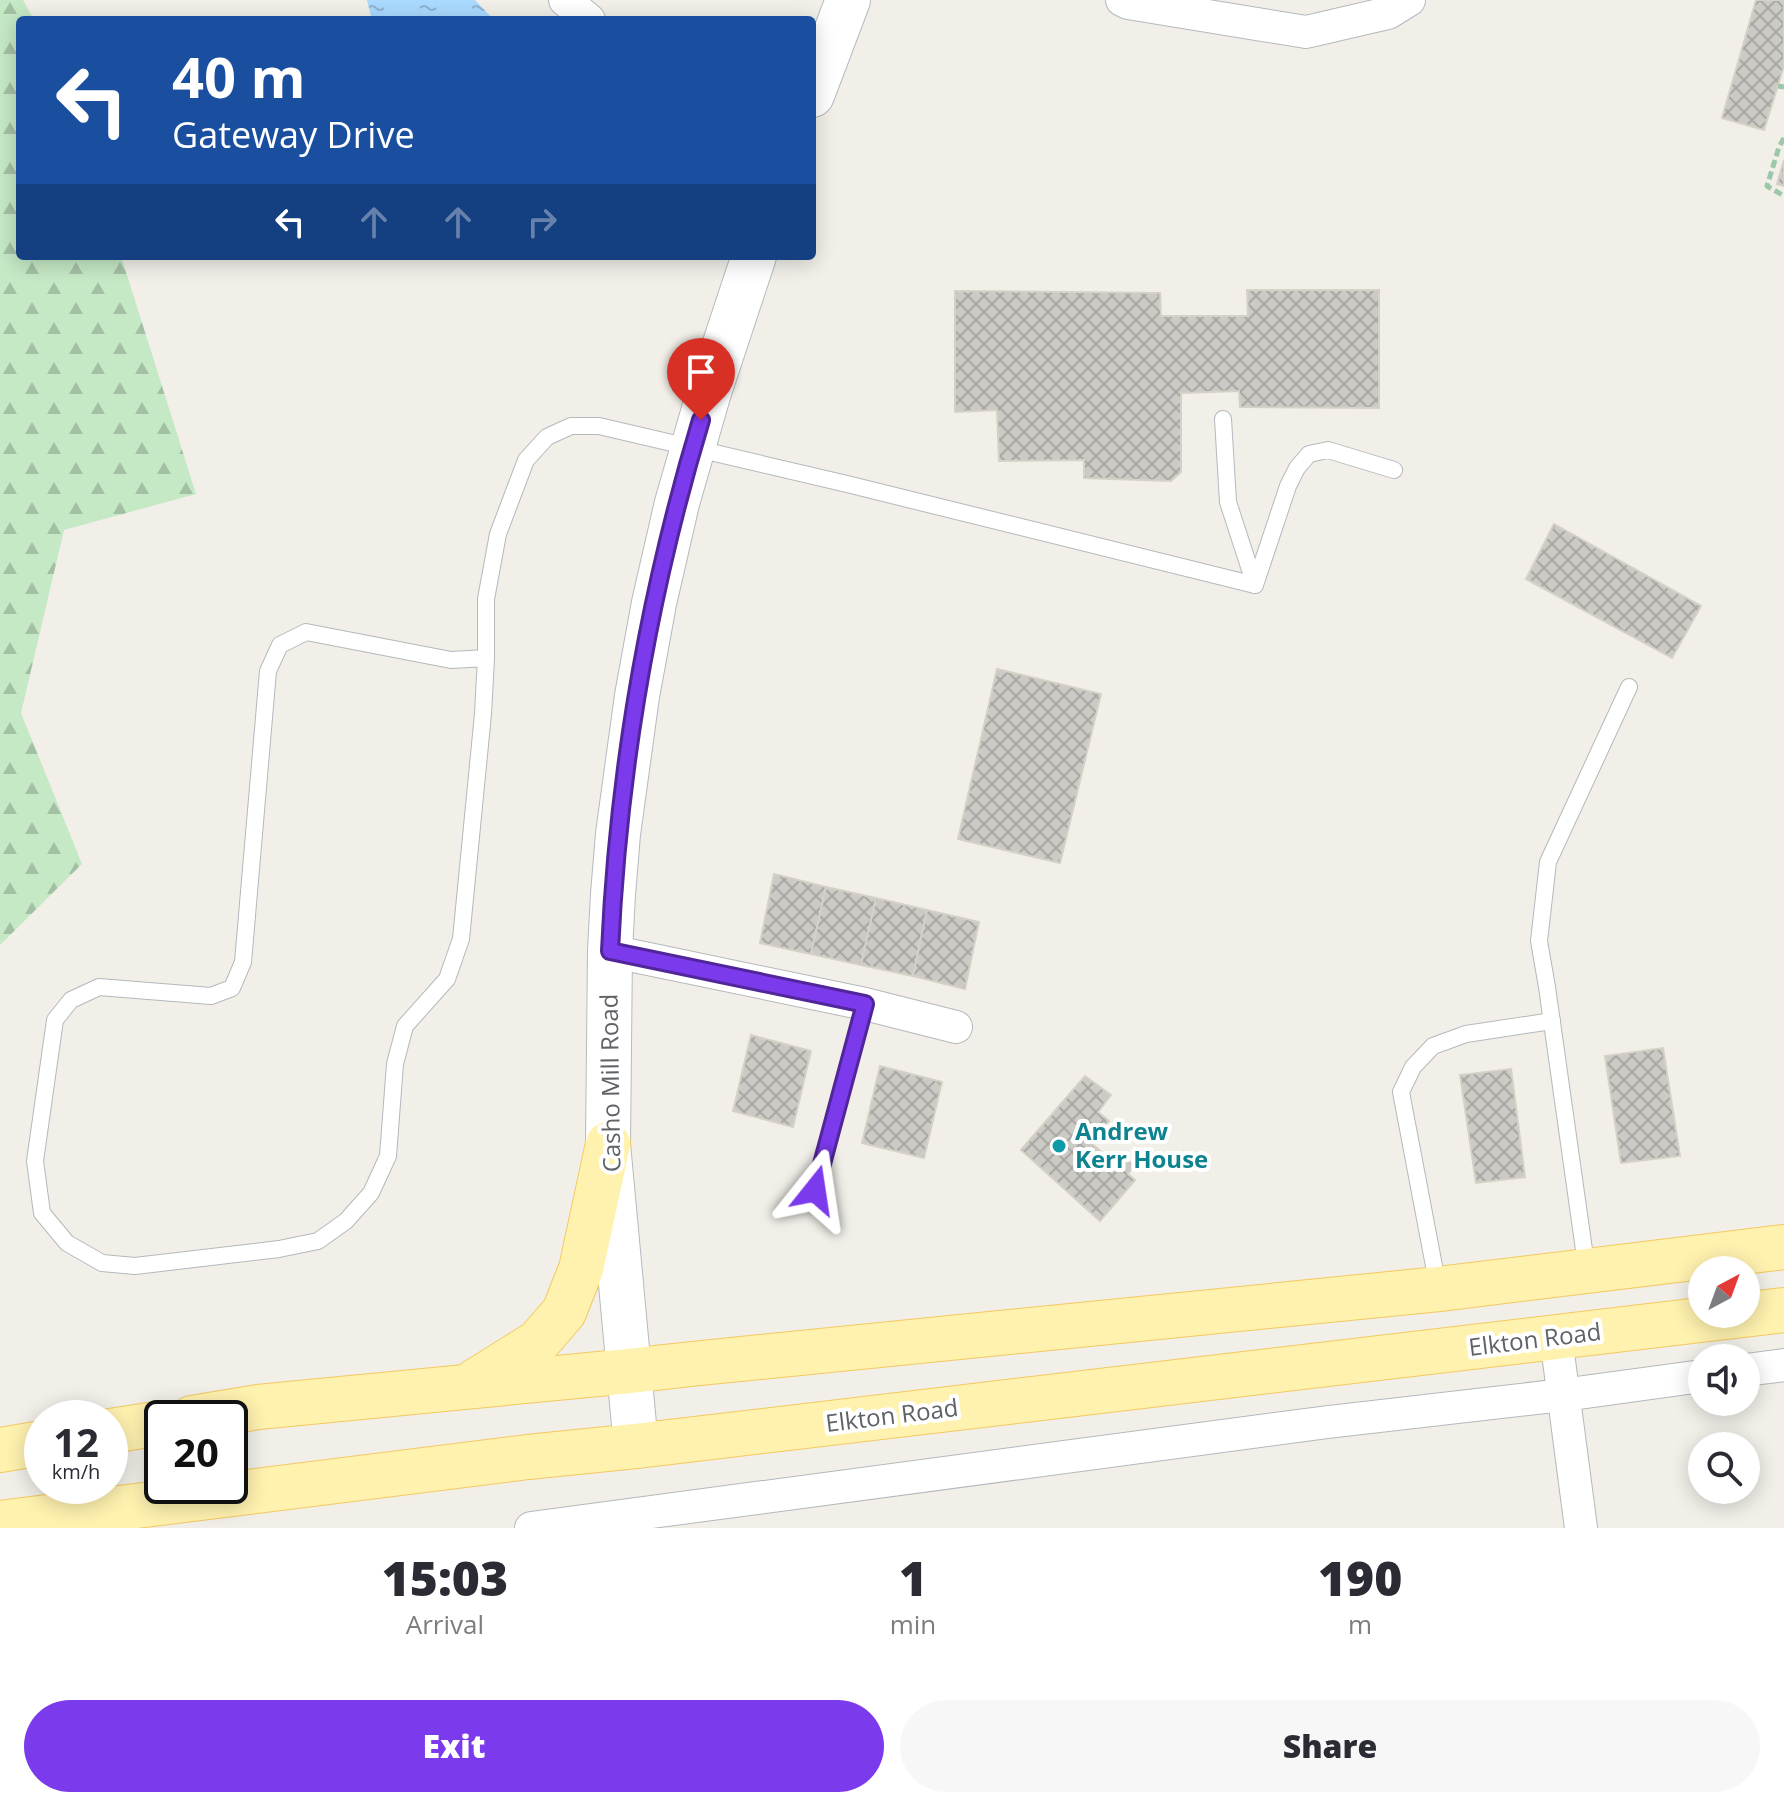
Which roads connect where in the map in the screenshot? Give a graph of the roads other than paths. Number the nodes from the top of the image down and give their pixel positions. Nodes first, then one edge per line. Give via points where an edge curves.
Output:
1 (565, 0) edge
2 (848, 0) edge
3 (1122, 0) edge
4 (1409, 0) edge
5 (584, 16) edge
6 (816, 80) edge
7 (753, 260) edge
8 (1223, 419) dead end
9 (692, 448) junction
10 (1394, 470) dead end
11 (1255, 585) junction
12 (486, 658) junction
13 (1629, 687) dead end
14 (610, 951) junction
15 (865, 1004) junction
16 (1552, 1021) junction
17 (956, 1027) dead end
18 (608, 1144) junction
19 (815, 1190) dead end
20 (1784, 1247) edge
21 (1587, 1271) junction
22 (1439, 1289) junction
23 (1784, 1310) edge
24 (1556, 1338) junction
25 (1784, 1365) edge
26 (1760, 1368) edge
27 (629, 1371) junction
28 (1688, 1378) edge
29 (465, 1387) junction
30 (1563, 1395) junction
31 (248, 1409) edge
32 (24, 1446) edge
33 (636, 1446) junction
34 (0, 1450) edge
35 (0, 1523) edge
36 (531, 1528) edge
37 (1581, 1528) edge

1 - 5 street
2 - 6 street
3 - 4 street via 1306,32 1388,13
7 - 9 street, Casho Mill Road
8 - 11 lane via 1228,502
9 - 11 lane
9 - 12 lane via 599,426 571,426 547,437 526,460 498,534 486,599
9 - 14 street, Casho Mill Road via 637,696 618,834
10 - 11 lane via 1328,450 1309,454 1288,486
12 - 12 lane via 451,660 306,632 280,645 268,671 243,962 232,988 211,996 99,987 71,1000 55,1020 35,1161 42,1213 67,1243 102,1263 135,1266 279,1249 318,1241 371,1193 388,1156 395,1064 405,1026 447,979 461,939
13 - 16 lane via 1548,862 1539,941
14 - 15 street
14 - 18 street, Casho Mill Road
15 - 17 street
15 - 19 lane
16 - 21 lane
16 - 22 lane via 1466,1034 1433,1046 1413,1067 1401,1092
18 - 27 street, Casho Mill Road
18 - 29 main road via 581,1269 564,1312 538,1342
20 - 21 main road
21 - 22 main road
21 - 24 main road
22 - 27 main road
23 - 24 main road, Elkton Road
24 - 30 street
24 - 33 main road, Elkton Road
25 - 26 street
27 - 29 main road
27 - 33 street, Casho Mill Road
28 - 30 street
29 - 31 main road
30 - 36 street
30 - 37 street
32 - 34 main road
33 - 35 main road, Elkton Road

